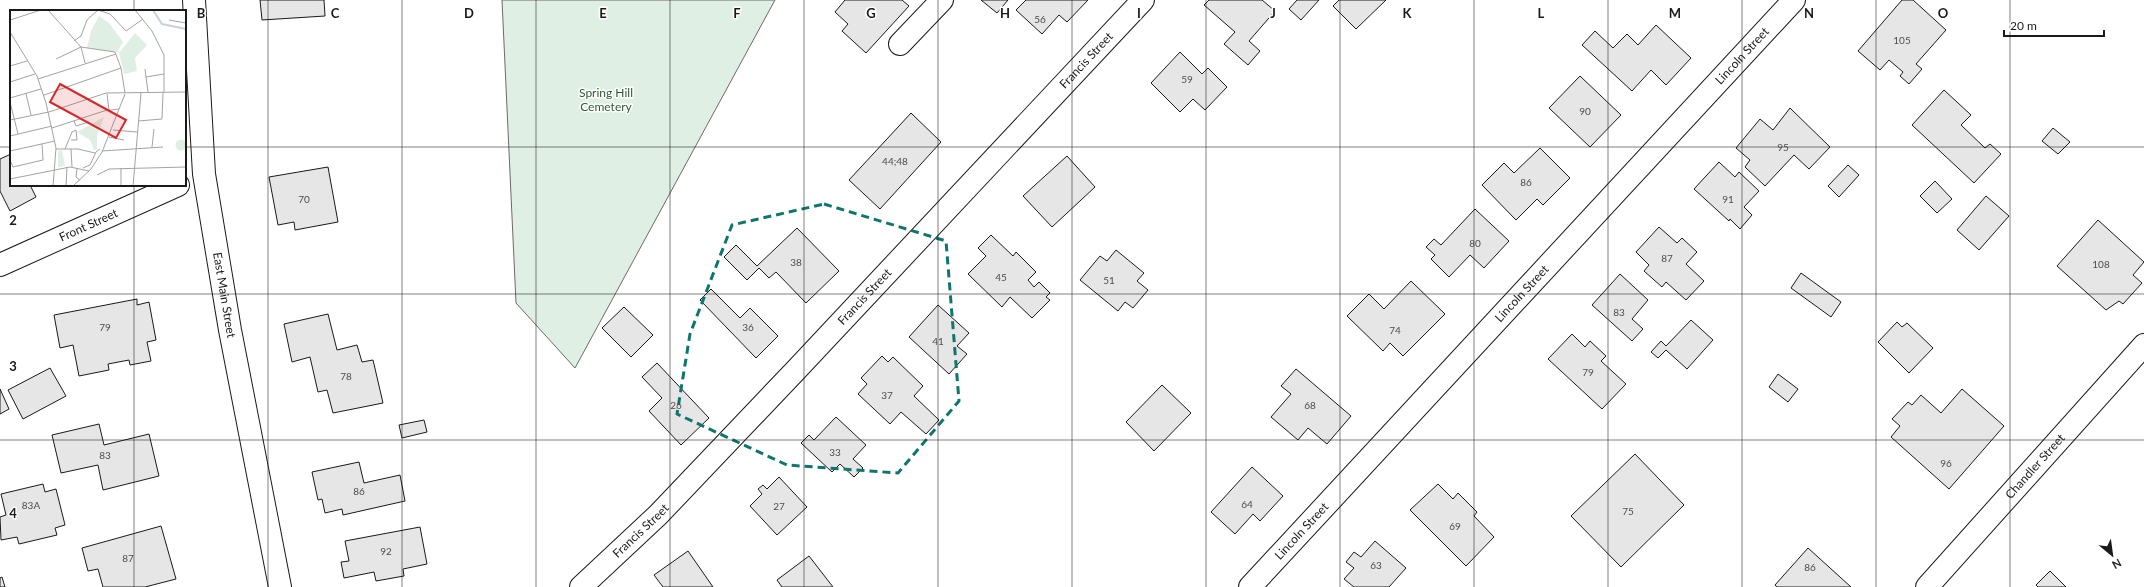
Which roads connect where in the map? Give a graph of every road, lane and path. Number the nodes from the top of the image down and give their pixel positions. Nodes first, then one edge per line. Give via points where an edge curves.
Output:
1 (194, 0) edge
2 (942, 0) edge
3 (1142, 0) edge
4 (1794, 0) edge
5 (900, 44) dead end
6 (194, 178) edge
7 (176, 186) edge
8 (0, 265) edge
9 (2144, 345) edge
10 (280, 587) edge
11 (581, 587) edge
12 (1250, 587) edge
13 (1927, 587) edge

1 - 6 street, East Main Street
2 - 5 street
3 - 11 street, Francis Street via 776,392 658,515
4 - 12 street, Lincoln Street
6 - 10 street, East Main Street via 230,330
7 - 8 street, Front Street
9 - 13 street, Chandler Street

